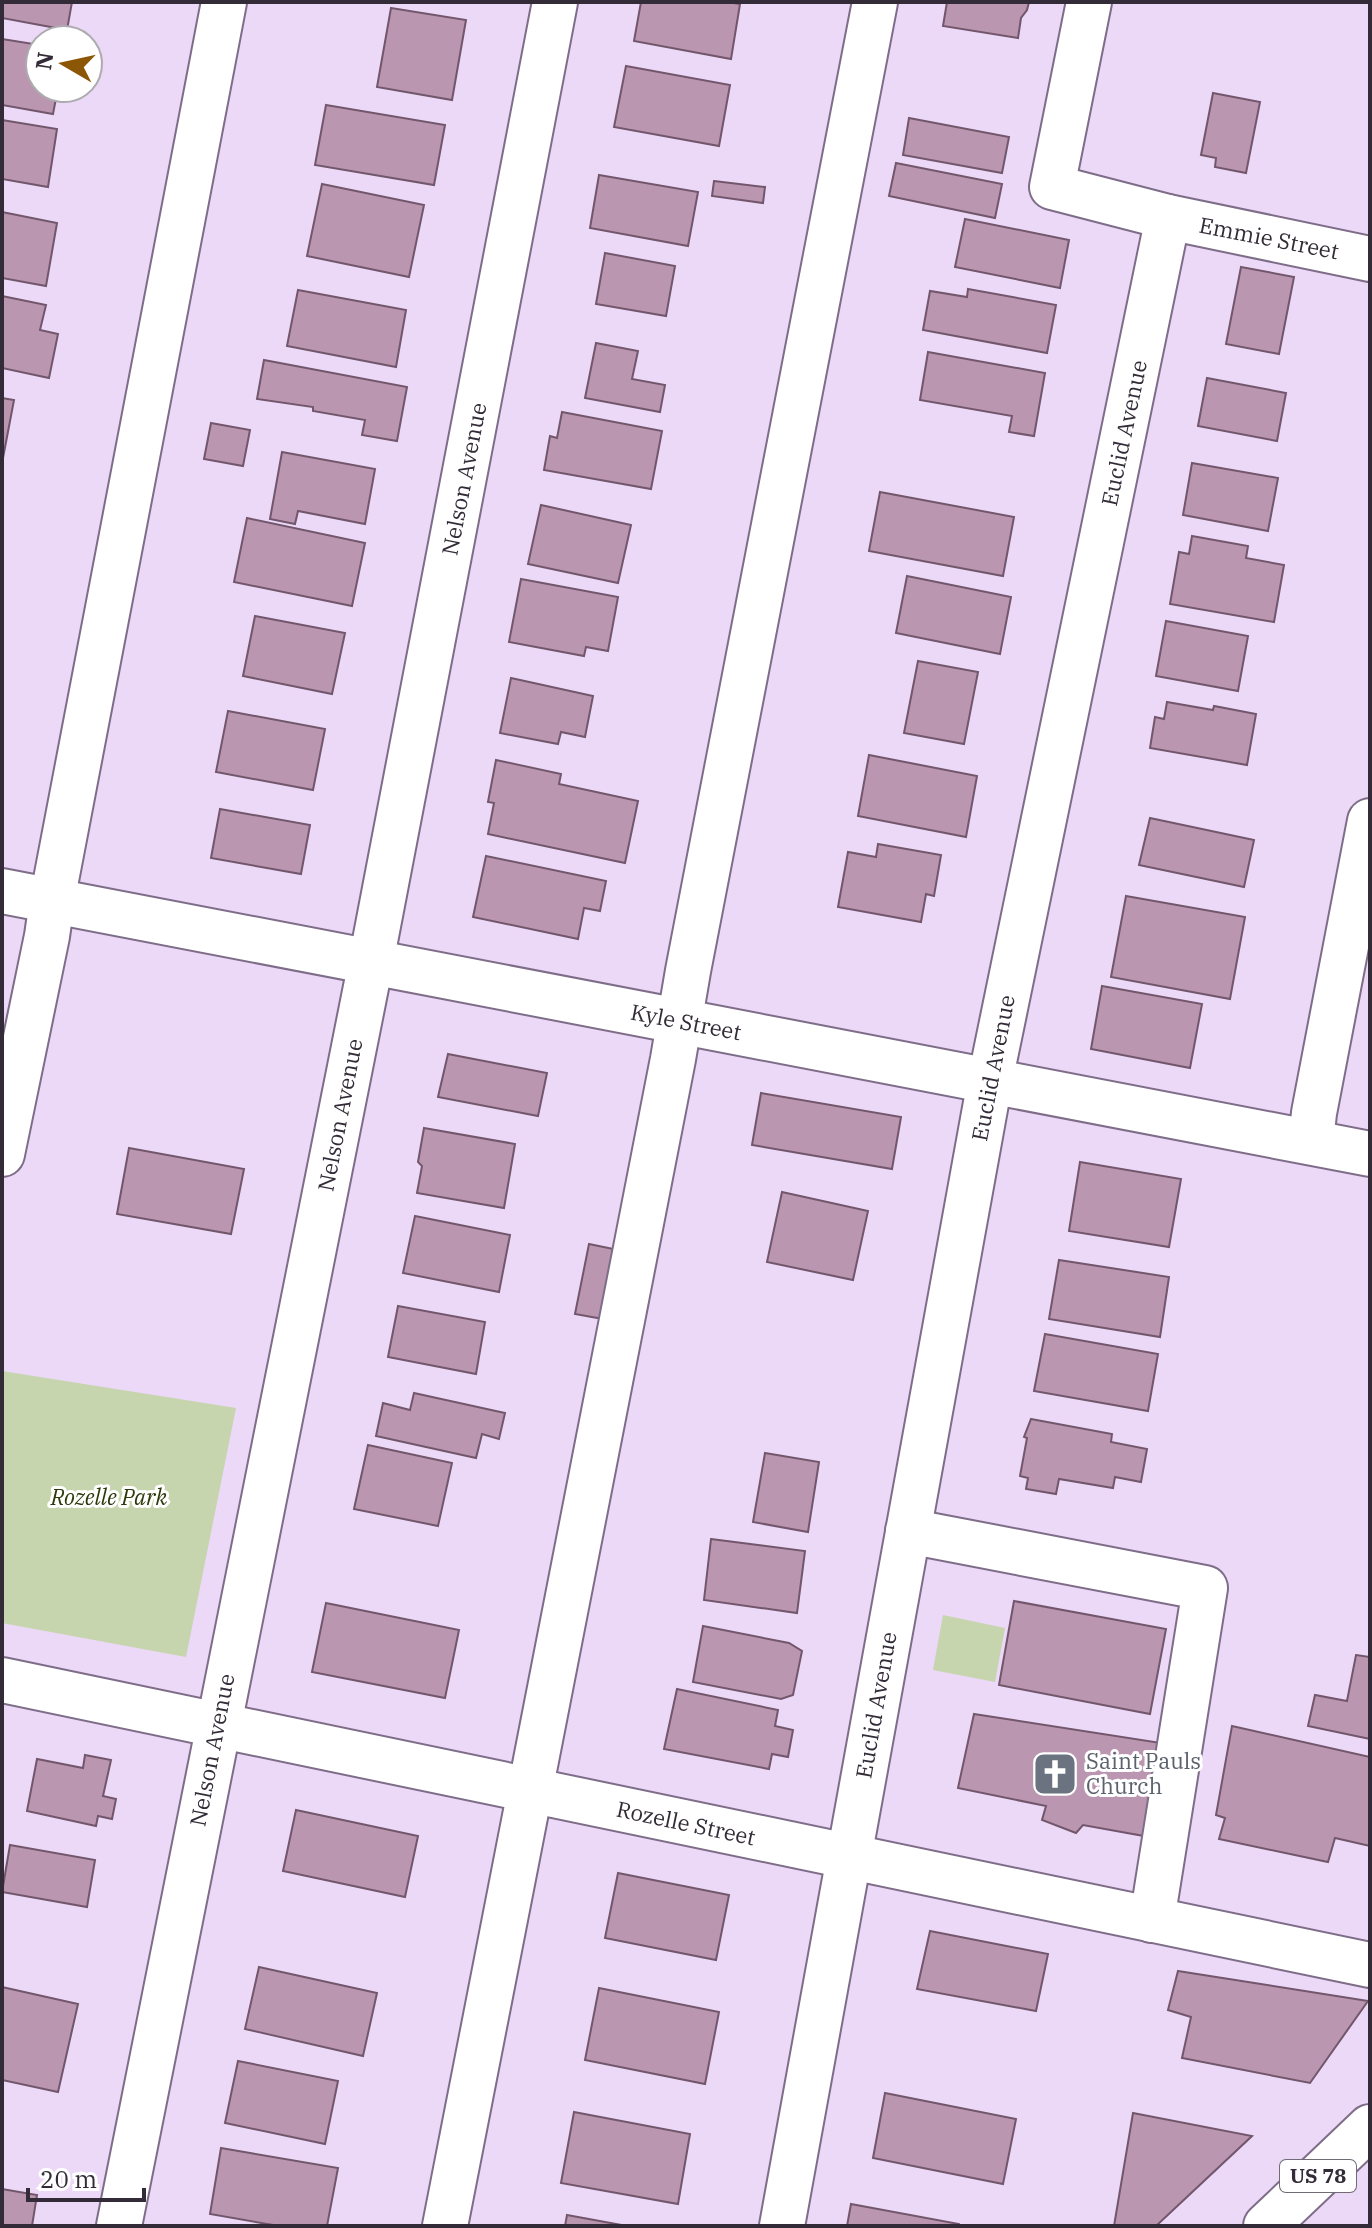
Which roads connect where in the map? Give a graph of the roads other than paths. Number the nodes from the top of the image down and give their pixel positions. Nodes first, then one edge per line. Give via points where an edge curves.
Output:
1 (224, 2) edge
2 (555, 2) edge
3 (875, 2) edge
4 (1089, 2) edge
5 (1168, 217) junction
6 (1370, 259) edge
7 (1370, 821) edge
8 (2, 891) edge
9 (52, 901) junction
10 (371, 962) junction
11 (681, 1021) junction
12 (990, 1081) junction
13 (1311, 1142) junction
14 (2, 1154) edge
15 (1370, 1154) edge
16 (908, 1531) junction
17 (2, 1680) edge
18 (217, 1725) junction
19 (530, 1790) junction
20 (848, 1856) junction
21 (1152, 1920) junction
22 (1370, 1965) edge
23 (1370, 2127) edge
24 (119, 2226) edge
25 (445, 2226) edge
26 (782, 2226) edge
27 (1266, 2226) edge

1 - 9 street
2 - 10 street, Nelson Avenue
3 - 11 street
4 - 5 street via 1052,187
5 - 6 street, Emmie Street
5 - 12 street, Euclid Avenue
7 - 13 street
8 - 9 street, Kyle Street
9 - 10 street, Kyle Street
9 - 14 street
10 - 11 street, Kyle Street
10 - 18 street, Nelson Avenue
11 - 12 street, Kyle Street
11 - 19 street
12 - 13 street, Kyle Street
12 - 16 street, Euclid Avenue
13 - 15 street, Kyle Street
16 - 20 street, Euclid Avenue
16 - 21 street via 1205,1588
17 - 18 street, Rozelle Street
18 - 19 street, Rozelle Street
18 - 24 street, Nelson Avenue
19 - 20 street, Rozelle Street
19 - 25 street
20 - 21 street, Rozelle Street
20 - 26 street, Euclid Avenue
21 - 22 street, Rozelle Street
23 - 27 street, US 78

